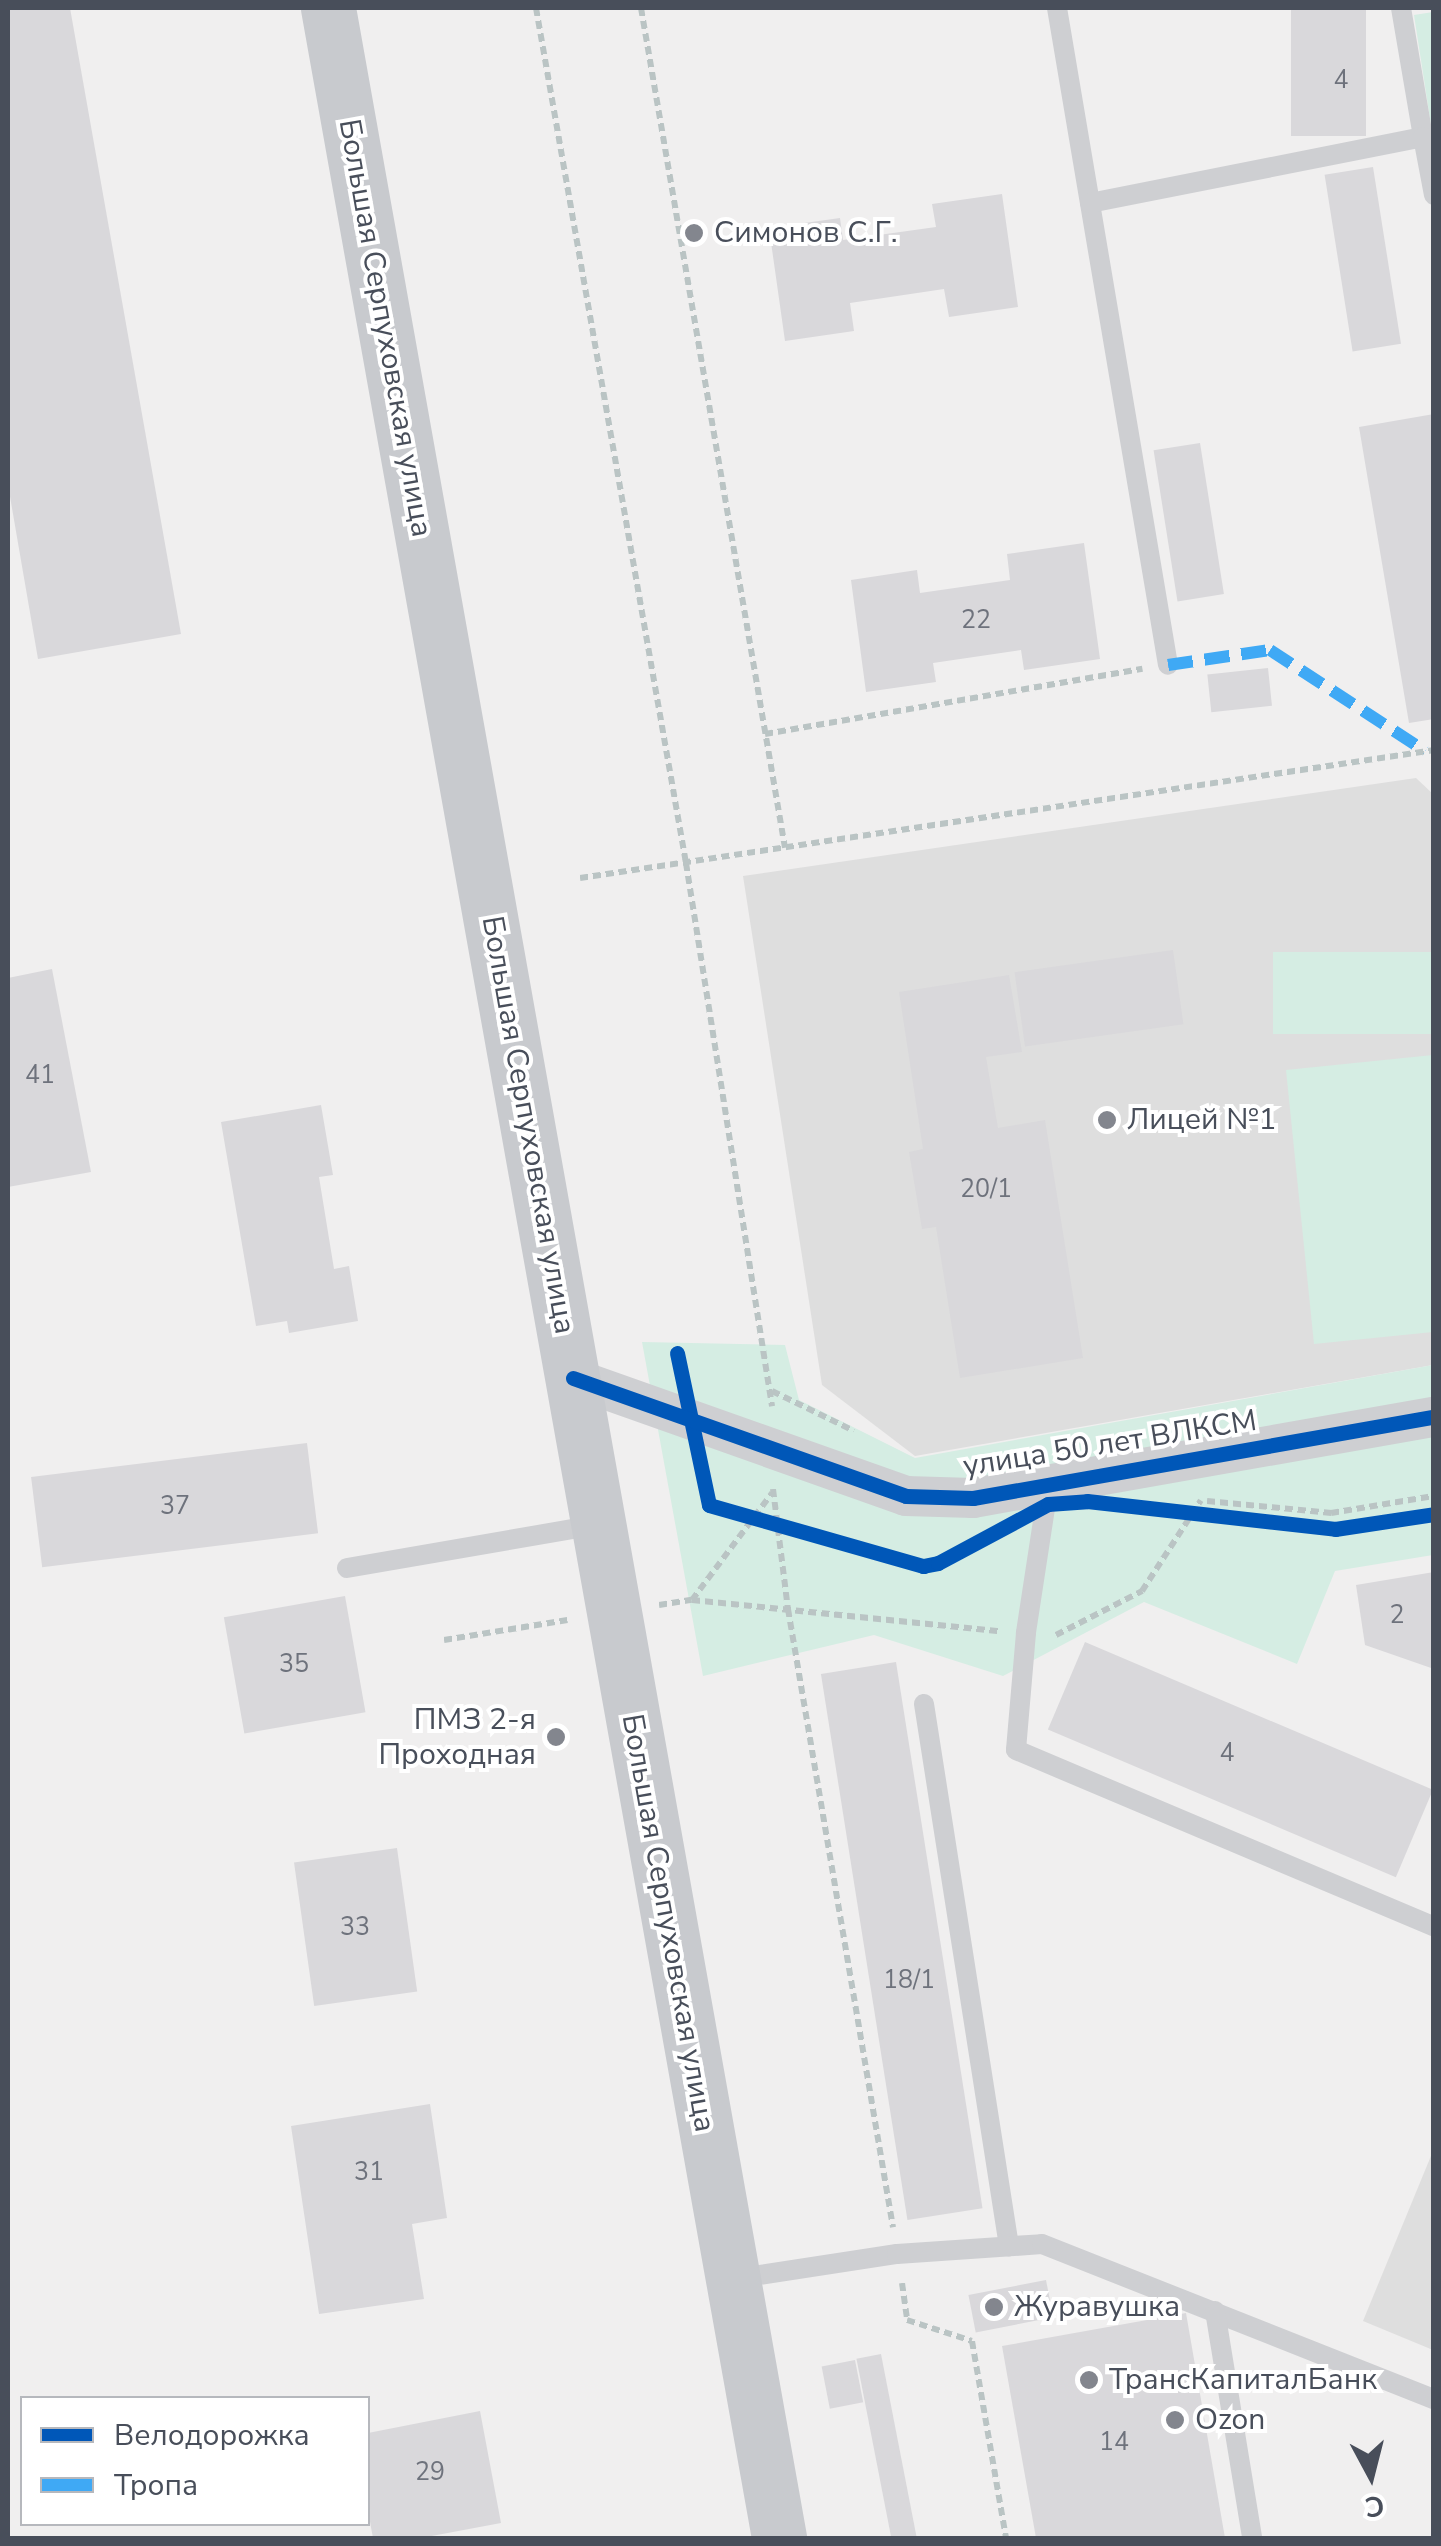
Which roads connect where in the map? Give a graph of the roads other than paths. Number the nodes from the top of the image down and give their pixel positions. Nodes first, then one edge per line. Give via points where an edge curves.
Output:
1 (328, 8) edge
2 (1057, 8) edge
3 (1401, 8) edge
4 (1424, 137) junction
5 (1434, 196) edge
6 (1090, 203) junction
7 (1168, 665) road end
8 (574, 1378) junction
9 (1434, 1418) edge
10 (1049, 1482) junction
11 (598, 1525) junction
12 (347, 1568) dead end
13 (924, 1704) dead end
14 (1434, 1927) edge
15 (1010, 2246) junction
16 (731, 2280) junction
17 (1215, 2310) junction
18 (1434, 2399) edge
19 (779, 2538) edge
20 (1252, 2538) edge

1 - 8 main road, Большая Серпуховская улица
2 - 6 lane
3 - 4 lane
4 - 5 lane
4 - 6 lane
6 - 7 lane
8 - 10 street, улица 50 лет ВЛКСМ via 906,1496 973,1498
8 - 11 main road, Большая Серпуховская улица
9 - 10 street, улица 50 лет ВЛКСМ
10 - 14 lane via 1016,1750
11 - 12 lane
11 - 16 main road, Большая Серпуховская улица
13 - 15 lane
15 - 16 lane via 898,2254
15 - 17 lane via 1042,2244
16 - 19 main road, Большая Серпуховская улица
17 - 18 lane
17 - 20 lane

